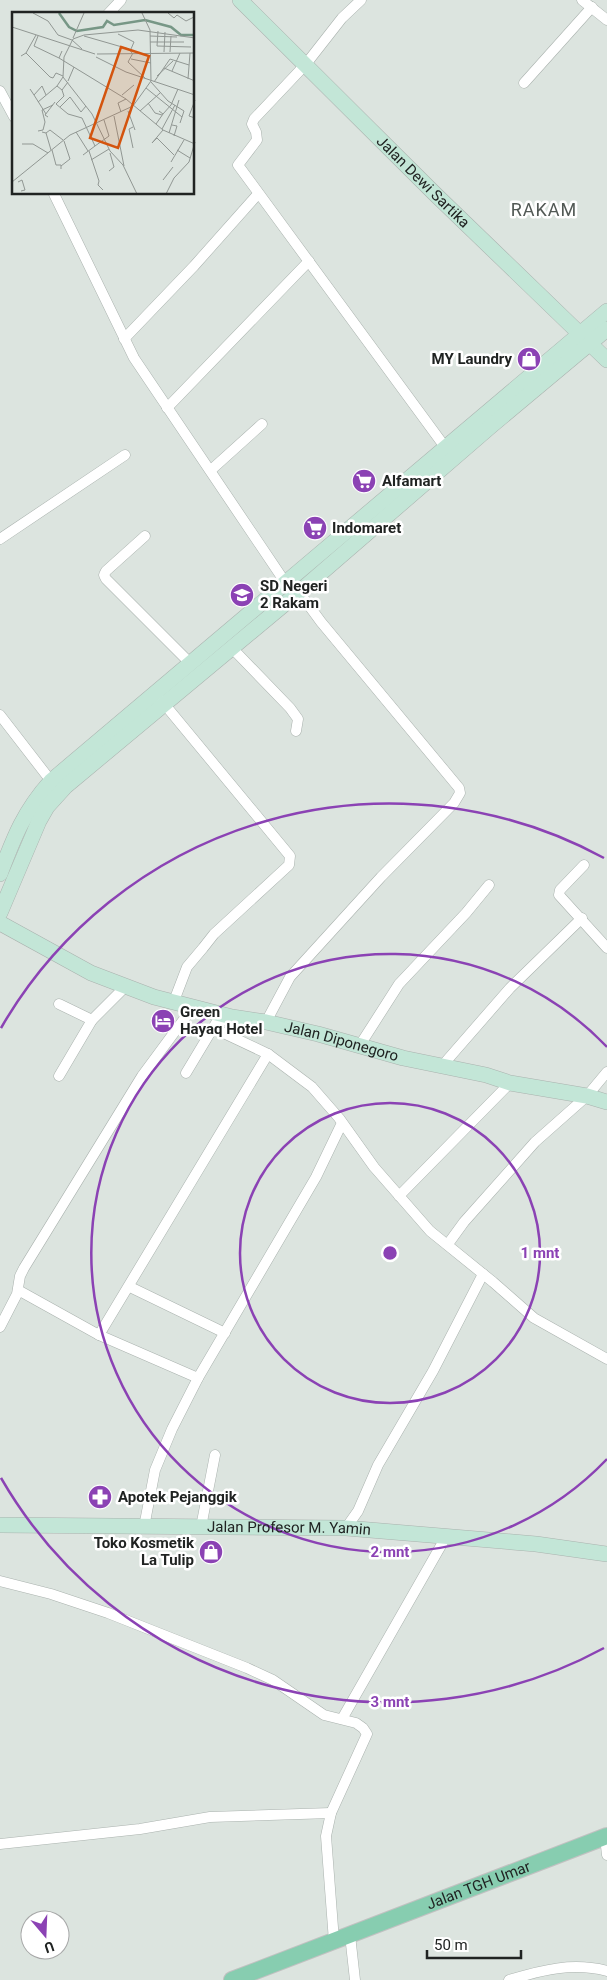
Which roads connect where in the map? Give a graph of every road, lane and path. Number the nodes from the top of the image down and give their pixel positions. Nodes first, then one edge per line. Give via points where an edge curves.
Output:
1 (121, 0) edge
2 (240, 0) edge
3 (361, 0) edge
4 (582, 0) edge
5 (592, 7) junction
6 (110, 12) edge
7 (607, 20) edge
8 (306, 64) junction
9 (524, 83) dead end
10 (0, 91) edge
11 (12, 113) edge
12 (258, 194) junction
13 (54, 195) edge
14 (309, 261) junction
15 (607, 311) edge
16 (607, 329) edge
17 (585, 338) junction
18 (124, 339) junction
19 (607, 360) edge
20 (167, 408) junction
21 (262, 424) dead end
22 (445, 447) junction
23 (124, 455) dead end
24 (438, 462) junction
25 (211, 470) junction
26 (145, 536) dead end
27 (0, 539) edge
28 (285, 582) junction
29 (299, 592) junction
30 (232, 648) junction
31 (190, 663) junction
32 (160, 699) junction
33 (0, 715) edge
34 (296, 731) dead end
35 (51, 781) junction
36 (584, 865) dead end
37 (0, 874) edge
38 (489, 885) dead end
39 (0, 913) edge
40 (582, 918) junction
41 (0, 923) edge
42 (607, 948) edge
43 (126, 986) junction
44 (174, 1001) junction
45 (59, 1004) dead end
46 (193, 1007) junction
47 (232, 1017) junction
48 (92, 1020) junction
49 (266, 1022) junction
50 (213, 1028) junction
51 (360, 1045) junction
52 (268, 1054) junction
53 (442, 1066) junction
54 (607, 1072) edge
55 (186, 1073) dead end
56 (59, 1076) dead end
57 (510, 1082) junction
58 (587, 1096) junction
59 (607, 1102) edge
60 (342, 1123) junction
61 (399, 1196) junction
62 (448, 1244) junction
63 (483, 1274) junction
64 (130, 1287) junction
65 (18, 1290) junction
66 (0, 1327) edge
67 (225, 1333) junction
68 (99, 1335) junction
69 (607, 1360) edge
70 (198, 1378) junction
71 (215, 1455) dead end
72 (0, 1525) edge
73 (144, 1527) junction
74 (201, 1527) junction
75 (346, 1528) junction
76 (447, 1535) junction
77 (607, 1554) edge
78 (0, 1581) edge
79 (342, 1719) junction
80 (331, 1813) junction
81 (606, 1836) edge
82 (0, 1844) edge
83 (607, 1855) edge
84 (350, 1935) junction
85 (334, 1941) junction
86 (607, 1971) edge
87 (232, 1980) edge
88 (355, 1980) edge
89 (510, 1980) edge

1 - 6 street
2 - 8 main road, Jalan Dewi Sartika
3 - 8 street
4 - 5 street
5 - 7 street
5 - 9 street
8 - 12 street via 252,122 257,140 238,165
8 - 17 main road, Jalan Dewi Sartika
10 - 11 street
12 - 14 street
12 - 18 street
13 - 18 street
14 - 20 street
14 - 22 street
15 - 17 main road
16 - 17 main road
17 - 19 main road, Jalan Dewi Sartika
17 - 22 main road
17 - 24 main road
18 - 20 street
20 - 25 street
21 - 25 street
22 - 24 main road
23 - 27 street
24 - 28 main road
24 - 29 main road
25 - 28 street
26 - 31 street via 104,575
28 - 31 main road
29 - 30 main road
29 - 49 street via 460,788 460,793 290,977
30 - 32 main road
30 - 34 street via 290,708 298,720
31 - 32 main road
32 - 35 main road
32 - 39 main road via 47,807 38,821
32 - 44 street via 290,856 289,865 214,934 187,967
33 - 35 street
35 - 37 main road via 23,818
36 - 40 street via 558,893
38 - 51 street via 399,984
40 - 42 street
40 - 53 street via 510,988
41 - 43 main road, Jalan Diponegoro via 91,973
43 - 44 main road, Jalan Diponegoro
43 - 48 street
44 - 46 main road, Jalan Diponegoro
45 - 48 street
46 - 47 main road, Jalan Diponegoro
46 - 65 street via 142,1076 94,1152 24,1268
47 - 49 main road, Jalan Diponegoro
47 - 50 street via 216,1023
48 - 56 street
49 - 51 main road, Jalan Diponegoro
50 - 52 street
50 - 55 street
51 - 53 main road, Jalan Diponegoro
52 - 60 street via 312,1087
52 - 64 street
53 - 57 main road, Jalan Diponegoro
54 - 58 street
57 - 58 main road, Jalan Diponegoro
57 - 61 street
58 - 59 main road, Jalan Diponegoro
58 - 62 street via 535,1142
60 - 61 street
60 - 67 street via 316,1177
61 - 62 street via 430,1231
62 - 63 street
63 - 69 street via 534,1318
63 - 75 street
64 - 67 street
64 - 68 street
65 - 66 street
65 - 68 street
67 - 70 street
68 - 70 street
70 - 73 street via 158,1462
71 - 74 street
72 - 73 main road, Jalan Profesor M. Yamin
73 - 74 main road, Jalan Profesor M. Yamin
74 - 75 main road, Jalan Profesor M. Yamin
75 - 76 main road, Jalan Profesor M. Yamin
76 - 77 main road, Jalan Profesor M. Yamin
76 - 79 street
78 - 79 street via 85,1605 216,1655 274,1680 324,1715
79 - 80 street via 356,1723 367,1734
80 - 82 street via 210,1817 140,1829
80 - 85 street via 326,1836
81 - 83 street
81 - 84 main road, Jalan TGH Umar
84 - 85 main road, Jalan TGH Umar
84 - 88 street
85 - 87 main road, Jalan TGH Umar
86 - 89 street via 567,1966

